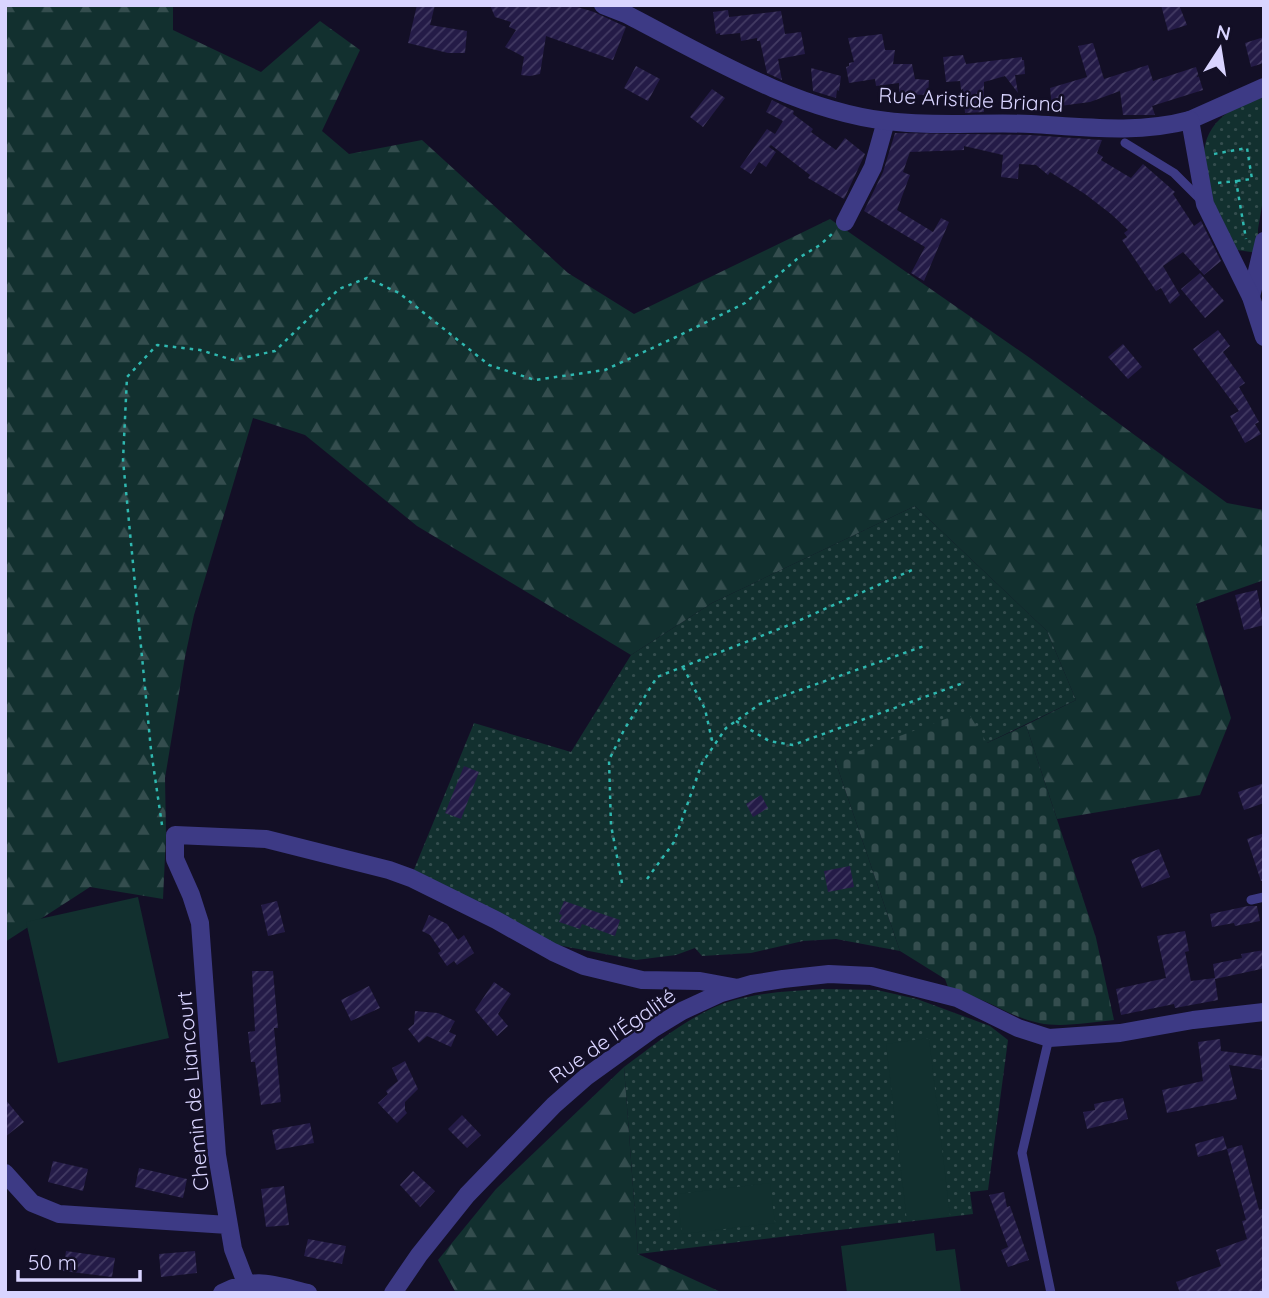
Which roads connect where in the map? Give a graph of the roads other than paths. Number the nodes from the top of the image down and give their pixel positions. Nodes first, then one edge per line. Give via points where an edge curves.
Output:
1 (603, 5) edge
2 (1264, 87) edge
3 (1190, 120) junction
4 (886, 121) junction
5 (1125, 144) dead end
6 (1205, 204) junction
7 (845, 222) road end
8 (1255, 240) edge
9 (1251, 297) junction
10 (1264, 337) edge
11 (1264, 897) edge
12 (1251, 900) dead end
13 (738, 988) junction
14 (1264, 1012) edge
15 (1049, 1038) junction
16 (5, 1172) edge
17 (229, 1224) junction
18 (246, 1283) junction
19 (222, 1293) edge
20 (308, 1293) edge
21 (393, 1293) edge
22 (1051, 1293) edge

1 - 4 street, Rue Aristide Briand via 786,95
2 - 3 street, Rue Aristide Briand
3 - 4 street, Rue Aristide Briand via 1168,126 1108,128
3 - 6 street
4 - 7 street via 873,167
5 - 6 lane via 1174,173
6 - 9 street
8 - 9 street
9 - 10 street
11 - 12 lane
13 - 15 street, Rue de l'Égalité via 829,974 871,976 957,998
13 - 17 street, Chemin de Liancourt via 700,981 642,980 591,968 389,870 266,839 176,835 175,859 200,923 216,1147
13 - 21 street, Rue de l'Égalité via 667,1019 554,1104 467,1195
14 - 15 street, Rue de l'Égalité via 1120,1033
15 - 22 lane via 1022,1153
16 - 17 street via 32,1203 59,1213
17 - 18 street, Chemin de Liancourt
18 - 19 street
18 - 20 street

